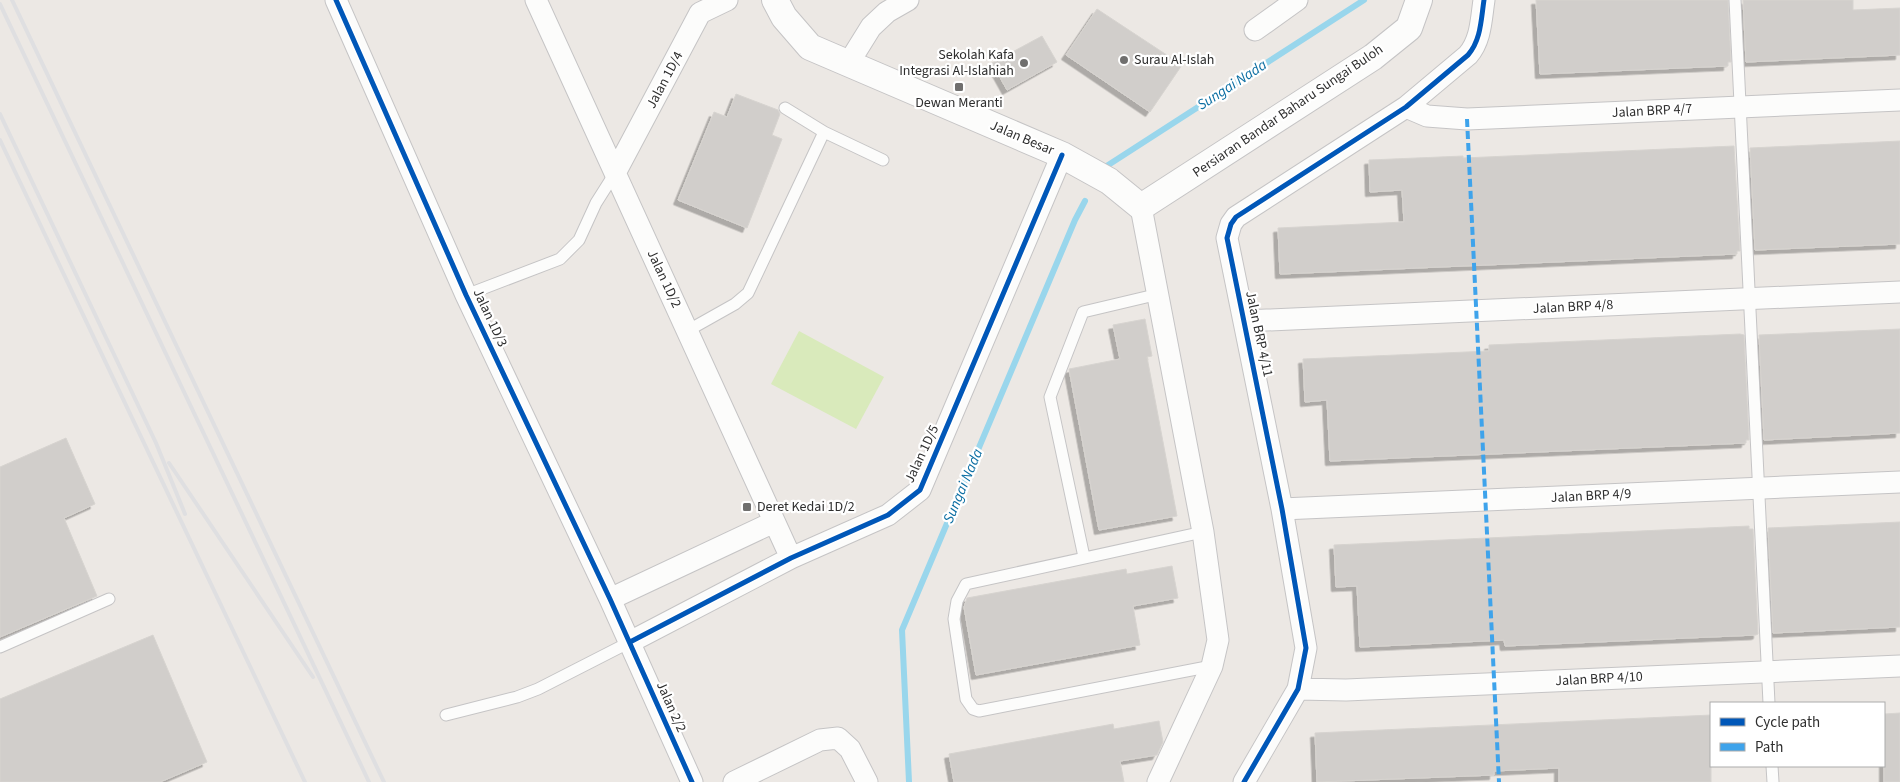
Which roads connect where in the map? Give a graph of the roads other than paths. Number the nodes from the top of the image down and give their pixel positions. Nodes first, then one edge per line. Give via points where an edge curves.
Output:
1 (336, 0) edge
2 (536, 0) edge
3 (727, 0) edge
4 (775, 0) edge
5 (908, 0) edge
6 (1297, 0) edge
7 (1419, 0) edge
8 (1484, 0) edge
9 (1735, 0) edge
10 (1255, 30) dead end
11 (848, 64) junction
12 (1900, 100) edge
13 (1406, 107) junction
14 (1740, 107) junction
15 (785, 108) dead end
16 (824, 132) junction
17 (1062, 155) junction
18 (882, 160) dead end
19 (615, 173) junction
20 (1141, 207) junction
21 (1900, 292) edge
22 (1159, 294) junction
23 (466, 295) junction
24 (1750, 299) junction
25 (1246, 322) junction
26 (687, 331) junction
27 (1900, 482) edge
28 (1758, 488) junction
29 (1282, 510) junction
30 (774, 522) junction
31 (1203, 532) junction
32 (1084, 557) junction
33 (791, 558) junction
34 (109, 599) dead end
35 (610, 599) junction
36 (630, 642) junction
37 (0, 647) edge
38 (1212, 666) junction
39 (1900, 666) edge
40 (1767, 672) junction
41 (1298, 689) junction
42 (1769, 702) edge
43 (446, 715) dead end
44 (1772, 767) edge
45 (692, 782) edge
46 (734, 782) edge
47 (867, 782) edge
48 (1158, 782) edge
49 (1244, 782) edge
50 (1773, 782) edge

1 - 23 street, Jalan 1D/3
2 - 19 street, Jalan 1D/2
3 - 19 street, Jalan 1D/4 via 700,13
4 - 11 street, Jalan Besar via 784,17 810,47
5 - 11 street via 887,12 871,28
6 - 10 street
7 - 20 street, Persiaran Bandar Baharu Sungai Buloh via 1409,28 1373,57
8 - 13 street, Jalan BRP 4/11 via 1475,47
9 - 14 lane
11 - 17 street, Jalan Besar
12 - 14 street, Jalan BRP 4/7
13 - 14 street, Jalan BRP 4/7 via 1427,116 1467,119
13 - 25 street, Jalan BRP 4/11 via 1231,224 1227,238
14 - 24 lane
15 - 16 lane
16 - 18 lane
16 - 26 lane via 748,293
17 - 20 street, Jalan Besar via 1109,181
17 - 33 street, Jalan 1D/5 via 920,490 888,515
19 - 23 lane via 596,203 579,240 560,259
19 - 26 street, Jalan 1D/2
20 - 22 street
21 - 24 street, Jalan BRP 4/8
22 - 31 street
22 - 32 lane via 1083,312 1050,397
23 - 35 street, Jalan 1D/3
24 - 25 street, Jalan BRP 4/8
24 - 28 lane
25 - 29 street, Jalan BRP 4/11
26 - 30 street, Jalan 1D/2
27 - 28 street, Jalan BRP 4/9
28 - 29 street, Jalan BRP 4/9
28 - 40 lane
29 - 41 street, Jalan BRP 4/11 via 1306,648
30 - 33 street, Jalan 1D/2
30 - 35 street
31 - 32 lane
31 - 38 street via 1218,640
32 - 38 lane via 966,584 957,601 954,619 966,699 973,709 979,712
33 - 36 street, Jalan 1D/5
34 - 37 lane
35 - 36 street, Jalan 1D/3
36 - 43 lane via 538,689
36 - 45 street, Jalan 2/2
38 - 48 street
39 - 40 street, Jalan BRP 4/10
40 - 41 street, Jalan BRP 4/10 via 1346,690
40 - 42 lane
41 - 49 street, Jalan BRP 4/11
44 - 50 lane
46 - 47 street via 820,740 838,738 850,749

